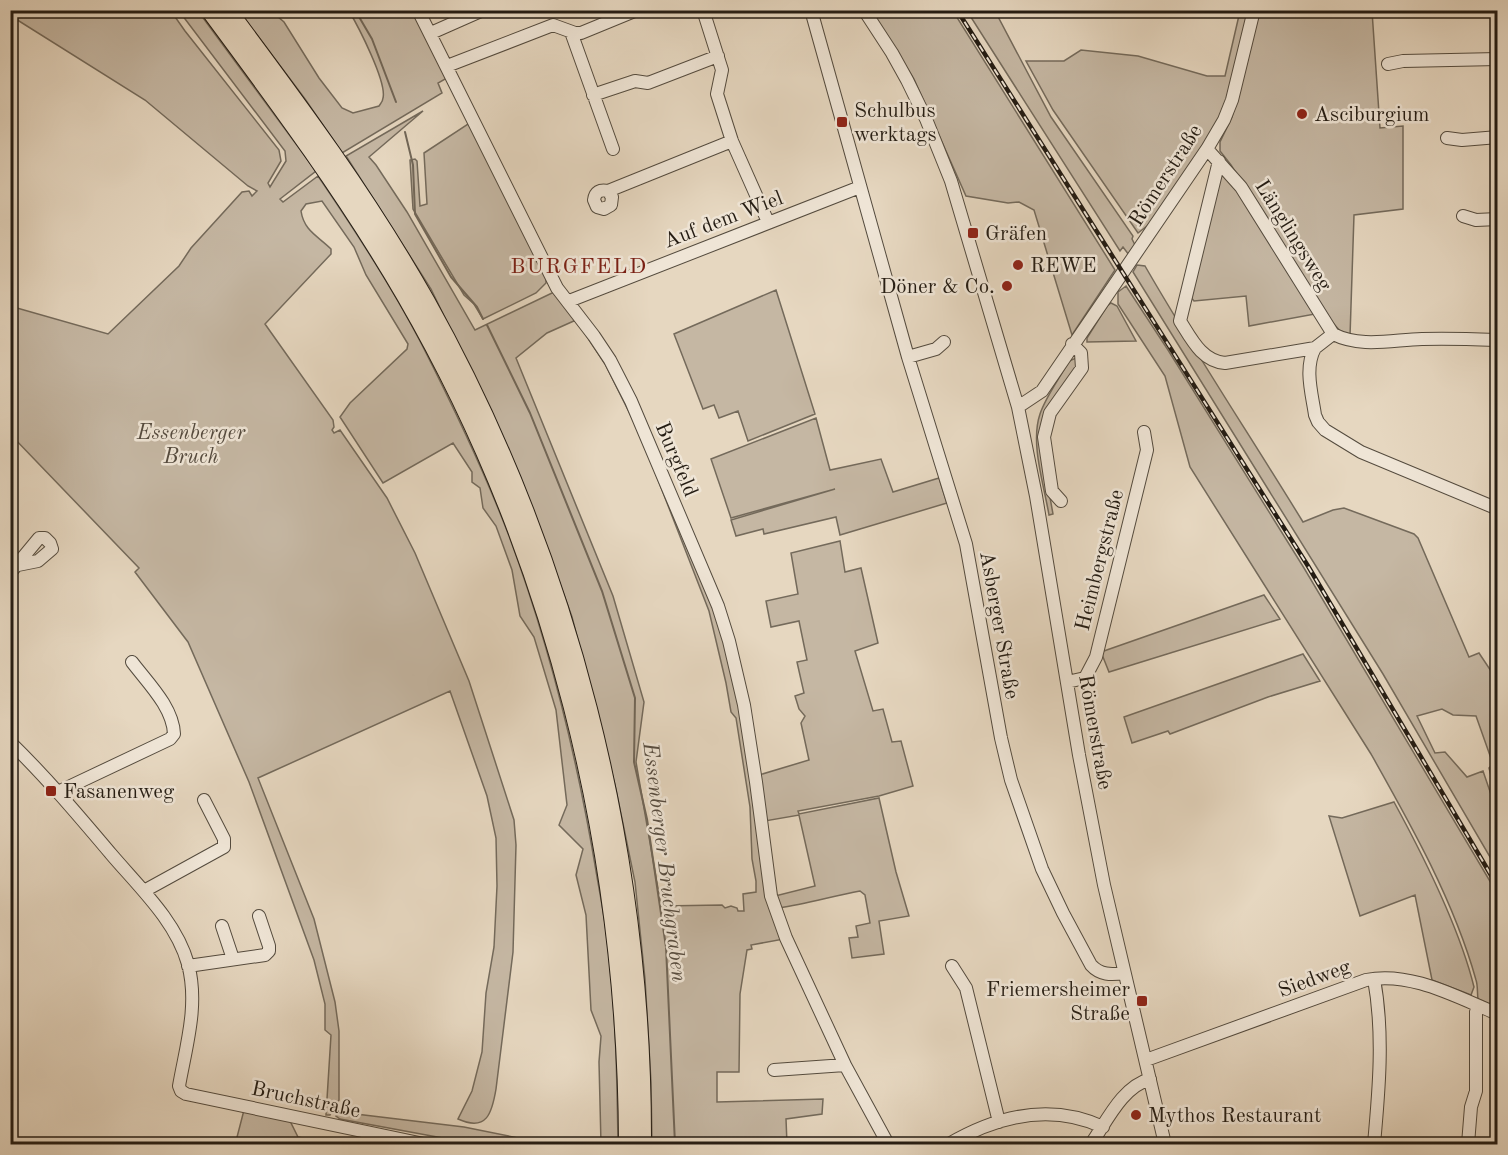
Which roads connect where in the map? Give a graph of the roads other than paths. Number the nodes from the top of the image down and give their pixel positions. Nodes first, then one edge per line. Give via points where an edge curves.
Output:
1 (210, 10) edge
2 (227, 10) edge
3 (418, 10) edge
4 (637, 10) edge
5 (704, 10) edge
6 (811, 10) edge
7 (864, 10) edge
8 (1254, 10) edge
9 (479, 11) edge
10 (571, 32) junction
11 (431, 33) junction
12 (718, 56) junction
13 (1497, 59) edge
14 (1388, 64) dead end
15 (447, 66) junction
16 (593, 95) junction
17 (1497, 136) edge
18 (1447, 138) dead end
19 (732, 141) junction
20 (613, 149) dead end
21 (1207, 149) junction
22 (1219, 161) junction
23 (860, 187) junction
24 (608, 191) dead end
25 (1463, 216) dead end
26 (1497, 219) edge
27 (768, 222) junction
28 (569, 301) junction
29 (1333, 334) junction
30 (1497, 340) edge
31 (944, 342) dead end
32 (1072, 344) junction
33 (1315, 348) junction
34 (908, 357) junction
35 (1018, 407) junction
36 (1144, 432) dead end
37 (1061, 501) dead end
38 (1497, 509) edge
39 (132, 662) dead end
40 (1067, 682) junction
41 (10, 742) edge
42 (58, 792) junction
43 (204, 800) dead end
44 (144, 891) junction
45 (259, 916) dead end
46 (222, 926) dead end
47 (233, 959) junction
48 (188, 966) junction
49 (952, 966) dead end
50 (1124, 973) junction
51 (1374, 979) junction
52 (1478, 1006) junction
53 (1497, 1014) edge
54 (1146, 1060) junction
55 (845, 1065) junction
56 (774, 1070) dead end
57 (1150, 1078) junction
58 (999, 1122) junction
59 (1103, 1127) junction
60 (424, 1144) edge
61 (628, 1144) edge
62 (642, 1144) edge
63 (888, 1144) edge
64 (949, 1144) edge
65 (1091, 1144) edge
66 (1165, 1144) edge
67 (1374, 1144) edge
68 (1468, 1144) edge

1 - 61 highway via 319,159 408,298 471,422 517,530 576,717 601,834 620,967
2 - 62 highway via 327,146 416,285 482,411 544,563 587,704 615,829 635,984
3 - 11 street, Burgfeld
4 - 10 street via 580,33
5 - 12 street
6 - 23 street, Asberger Straße
7 - 35 street via 907,80 947,171
8 - 21 street, Römerstraße via 1232,100
9 - 11 street
10 - 15 street via 553,25
10 - 16 street
11 - 15 street, Burgfeld
12 - 16 street via 648,83 635,81
12 - 19 street via 722,70 717,94
13 - 14 street
15 - 28 street, Burgfeld via 557,288
16 - 20 street
17 - 18 street via 1462,141
19 - 24 street
19 - 27 street
21 - 22 street, Länglingsweg
21 - 32 street, Römerstraße
22 - 29 street, Länglingsweg via 1241,187
22 - 33 street via 1180,321 1203,355 1214,362
23 - 27 street, Auf dem Wiel
23 - 34 street, Asberger Straße
25 - 26 street
27 - 28 street, Auf dem Wiel
28 - 55 street, Burgfeld via 610,360 631,401 718,606 744,705 771,896 786,938
29 - 30 street via 1362,343
29 - 33 street
31 - 34 street via 936,349
32 - 35 street, Römerstraße via 1042,391
32 - 37 street via 1081,353 1082,368 1050,413 1044,438 1052,491
33 - 38 street via 1309,366 1315,415 1325,430 1361,452
34 - 50 street, Asberger Straße via 966,544 1000,738 1031,841 1056,899 1095,969 1105,974
35 - 40 street, Römerstraße
36 - 40 street, Heimbergstraße via 1147,450 1096,657 1085,678
39 - 42 street via 168,712 174,734
40 - 50 street, Römerstraße
41 - 42 street
42 - 44 street
43 - 44 street via 225,839 224,847
44 - 48 street via 172,928
45 - 47 street via 269,951 265,955
46 - 47 street
47 - 48 street
48 - 60 street, Bruchstraße via 192,1015 181,1091
49 - 58 street via 966,988
50 - 54 street, Römerstraße
51 - 52 street, Siedweg via 1410,980
51 - 54 street, Siedweg
51 - 67 street via 1380,1065
52 - 53 street, Siedweg
52 - 68 street via 1476,1090
54 - 57 street, Römerstraße
55 - 56 street
55 - 63 street, Burgfeld
57 - 59 street via 1135,1085 1122,1098
57 - 66 street, Römerstraße
58 - 59 street via 1055,1113
58 - 64 street
59 - 65 street

